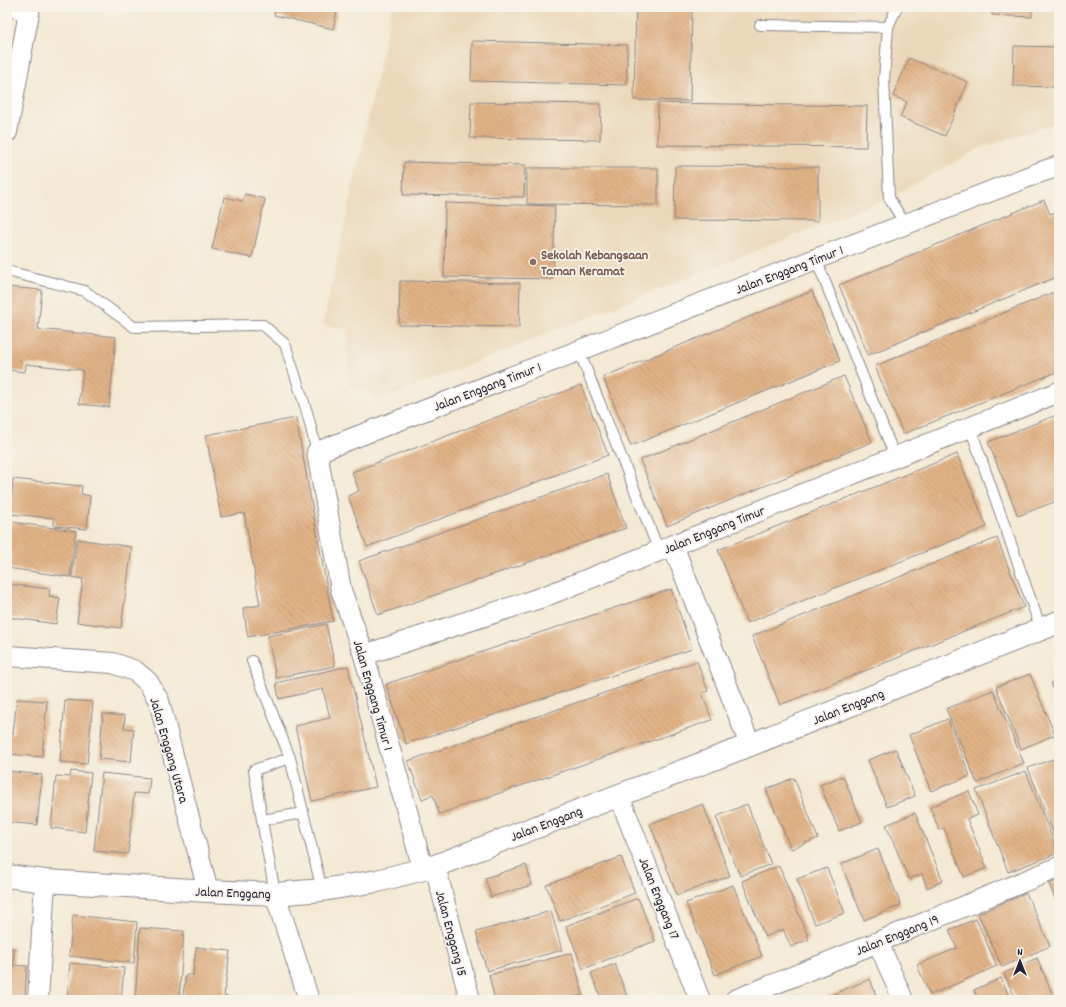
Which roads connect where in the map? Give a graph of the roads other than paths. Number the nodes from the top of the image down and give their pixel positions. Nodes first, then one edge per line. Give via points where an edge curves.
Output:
1 (897, 7) edge
2 (7, 11) edge
3 (29, 11) edge
4 (760, 25) dead end
5 (888, 27) junction
6 (13, 71) edge
7 (7, 132) edge
8 (1059, 166) edge
9 (905, 224) junction
10 (816, 259) junction
11 (7, 271) edge
12 (579, 351) junction
13 (1059, 392) edge
14 (970, 427) junction
15 (317, 452) junction
16 (895, 457) junction
17 (666, 548) junction
18 (1050, 625) edge
19 (364, 655) junction
20 (7, 656) edge
21 (252, 661) dead end
22 (750, 745) junction
23 (290, 758) junction
24 (620, 796) junction
25 (303, 813) junction
26 (262, 820) junction
27 (1059, 867) edge
28 (429, 868) junction
29 (7, 876) edge
30 (45, 880) junction
31 (322, 890) junction
32 (208, 891) junction
33 (275, 894) junction
34 (878, 942) junction
35 (38, 1000) edge
36 (309, 1000) edge
37 (470, 1000) edge
38 (700, 1000) edge
39 (735, 1000) edge
40 (903, 1000) edge

1 - 5 lane
2 - 3 lane
3 - 6 street
4 - 5 lane
5 - 9 lane via 884,79 889,198
6 - 7 street
8 - 9 street, Jalan Enggang Timur 1
9 - 10 street, Jalan Enggang Timur 1
10 - 12 street, Jalan Enggang Timur 1
10 - 16 lane
11 - 15 lane via 86,292 134,327 263,325 285,344
12 - 15 street, Jalan Enggang Timur 1
12 - 17 lane
13 - 14 street, Jalan Enggang Timur
14 - 16 street, Jalan Enggang Timur
14 - 18 lane
15 - 19 street, Jalan Enggang Timur 1 via 341,590
16 - 17 street, Jalan Enggang Timur
17 - 19 street, Jalan Enggang Timur via 543,597
17 - 22 street
18 - 22 main road, Jalan Enggang
19 - 28 street, Jalan Enggang Timur 1
20 - 32 street, Jalan Enggang Utara via 113,663 135,671 148,682 159,701
21 - 23 lane
22 - 24 main road, Jalan Enggang
23 - 25 lane
23 - 26 lane via 254,770
24 - 28 main road, Jalan Enggang
24 - 38 street, Jalan Enggang 17
25 - 26 lane
25 - 31 lane
26 - 33 lane
27 - 34 street, Jalan Enggang 19
28 - 31 main road, Jalan Enggang via 377,881
28 - 37 street, Jalan Enggang 15
29 - 30 main road, Jalan Enggang
30 - 32 main road, Jalan Enggang
30 - 35 street
31 - 33 main road, Jalan Enggang
32 - 33 main road, Jalan Enggang
33 - 36 street
34 - 39 street, Jalan Enggang 19
34 - 40 street

